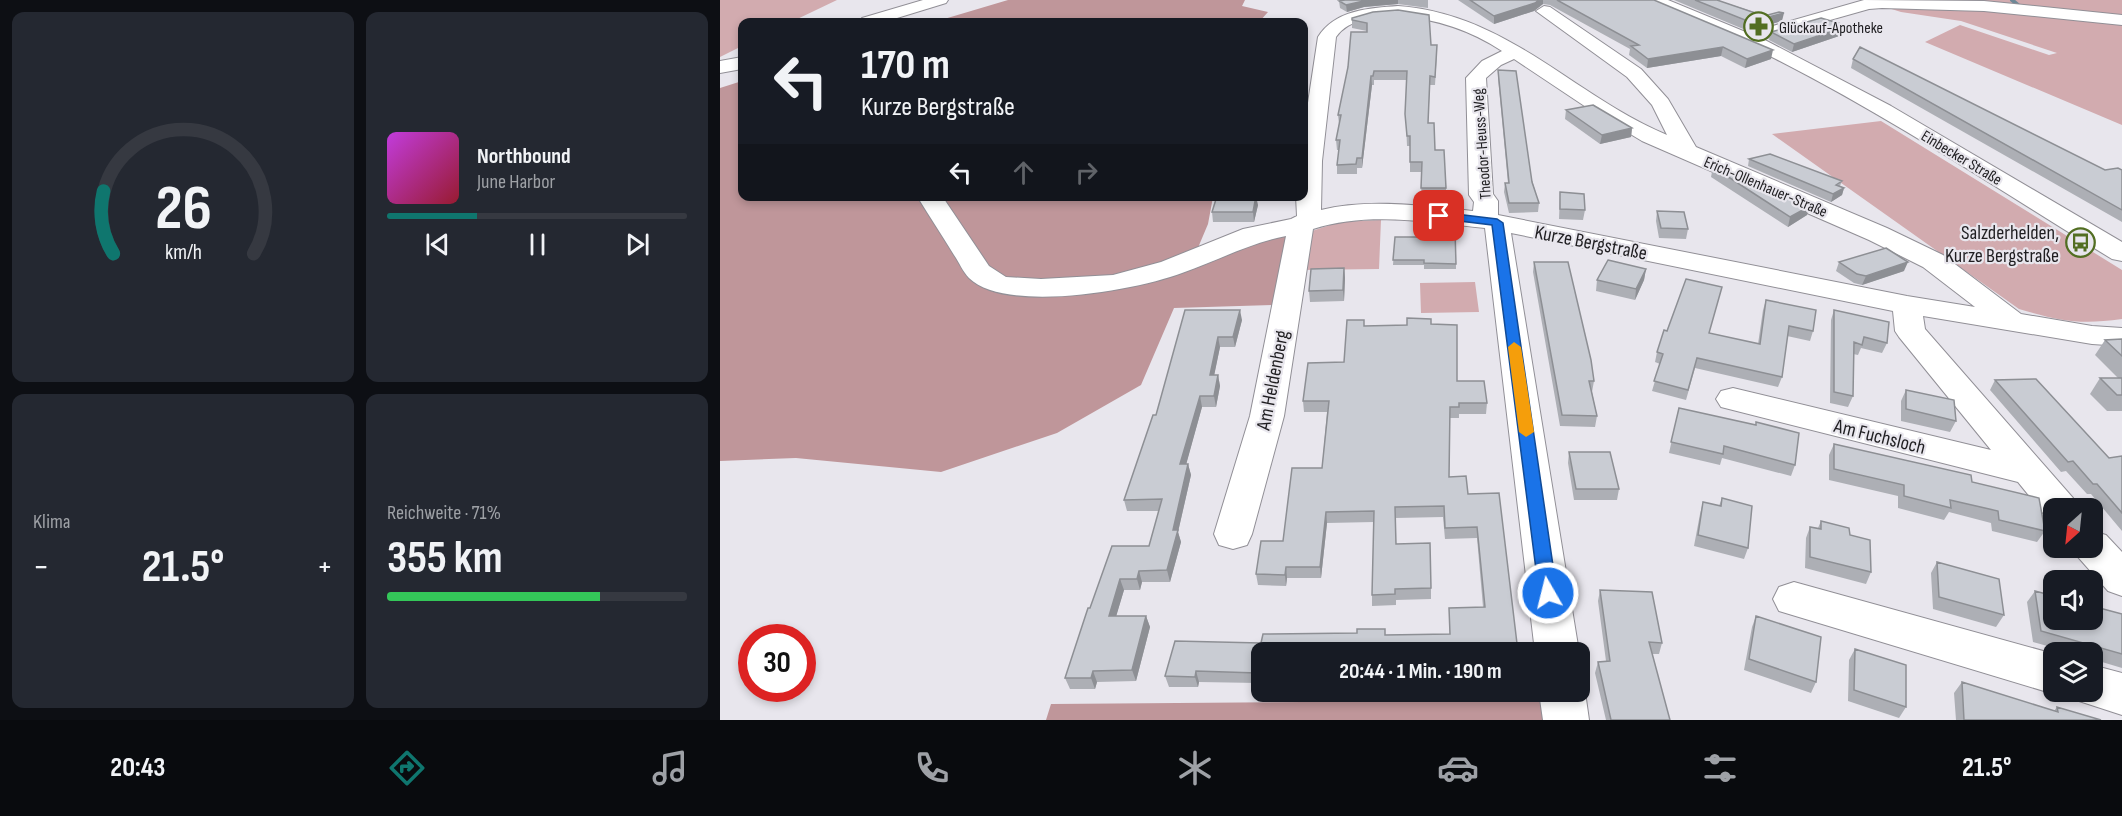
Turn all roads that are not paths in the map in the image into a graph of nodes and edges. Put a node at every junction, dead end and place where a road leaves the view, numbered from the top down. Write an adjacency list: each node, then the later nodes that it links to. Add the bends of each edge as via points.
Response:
1 (939, 0): 5 (street)
2 (1653, 0): 6 (street, Einbecker Straße)
3 (1679, 0): 6 (street)
4 (1544, 11): 13 (street, via 1634,73 1661,103)
5 (881, 18)
6 (1702, 19): 8 (street, Einbecker Straße)
7 (2122, 20): 8 (street, via 2020,9 1884,2)
8 (1745, 39): 11 (street, Einbecker Straße)
9 (1517, 53): 13 (street, Erich-Ollenhauer-Straße, via 1599,107); 15 (street, via 1464,23 1417,12 1366,14 1331,28 1310,160); 16 (street, Theodor-Heuss-Weg, via 1485,66 1476,78 1481,195)
10 (738, 64): 12 (street)
11 (1801, 65): 17 (street, Einbecker Straße, via 1858,77); 18 (street, Einbecker Straße)
12 (720, 68)
13 (1687, 152): 20 (street, Erich-Ollenhauer-Straße, via 1933,261)
14 (932, 201): 15 (street, Kurze Bergstraße, via 979,272 999,285 1041,288 1114,283 1171,268 1252,235)
15 (1306, 222): 16 (street, Kurze Bergstraße, via 1360,212 1416,213); 25 (street, Am Heldenberg, via 1266,416)
16 (1491, 222): 19 (street, Kurze Bergstraße); 29 (street)
17 (2122, 230)
18 (2122, 253)
19 (1907, 305): 20 (street, Kurze Bergstraße); 23 (street, via 1910,331)
20 (2013, 322): 21 (street, Kurze Bergstraße)
21 (2122, 337)
22 (1733, 399): 23 (street, Am Fuchsloch)
23 (2028, 472): 24 (street)
24 (2051, 498)
25 (1233, 534)
26 (2103, 558): 27 (street)
27 (2122, 579)
28 (1794, 599): 30 (street)
29 (1555, 642)
30 (2043, 671)
31 (2103, 688): 32 (street)
32 (2122, 694)
33 (1563, 702): 34 (street)
34 (1566, 720)

